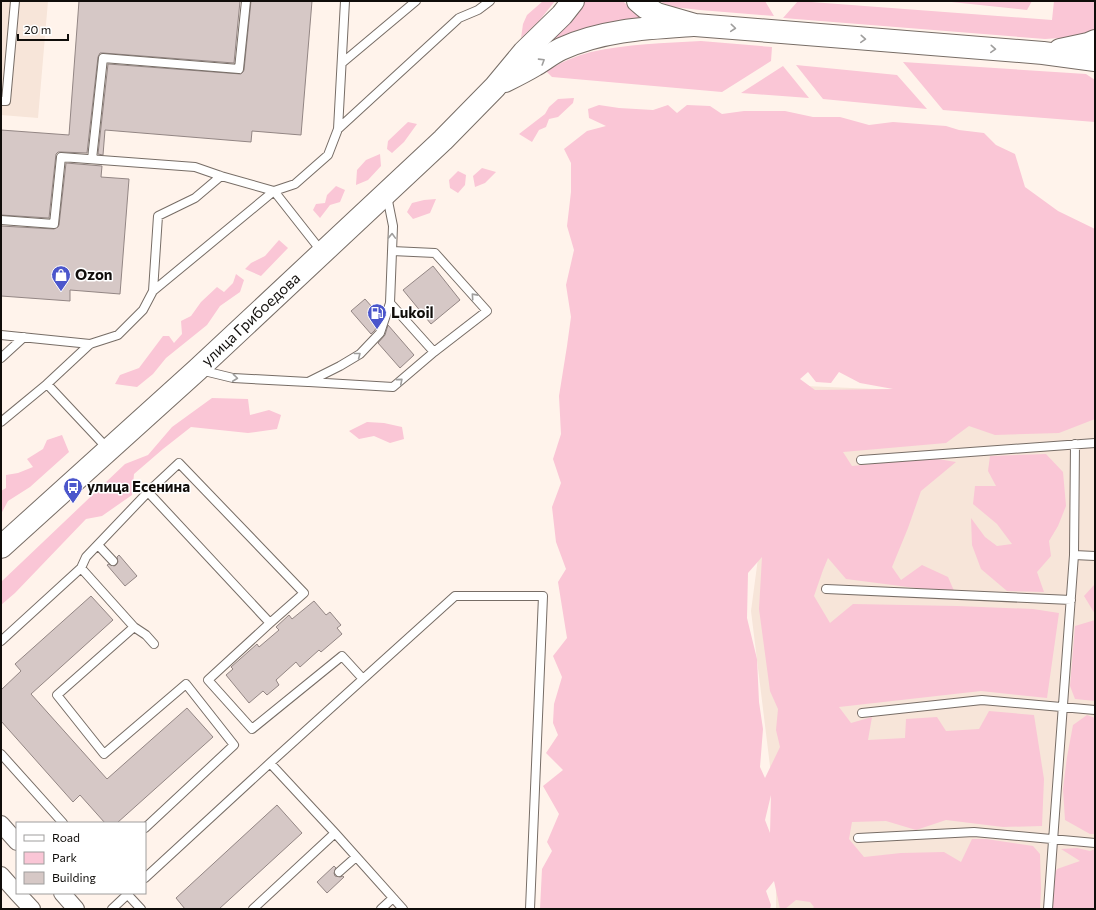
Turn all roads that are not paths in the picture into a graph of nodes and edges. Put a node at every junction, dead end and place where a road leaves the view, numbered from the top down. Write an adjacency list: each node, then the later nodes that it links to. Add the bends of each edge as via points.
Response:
1 (15, 1): 12 (lane, via 6,101)
2 (246, 1): 14 (lane, via 239,69 103,58)
3 (345, 1): 10 (lane)
4 (416, 1): 10 (lane)
5 (490, 1): 13 (lane, via 478,10 459,18)
6 (573, 1): 11 (main road, via 562,16 524,52)
7 (638, 1): 8 (main road, via 657,14)
8 (695, 25): 9 (main road, one-way to 9, via 1043,53 1088,44); 11 (main road, one-way to 8, via 560,49 585,39 642,29)
9 (1095, 55)
10 (342, 63): 13 (lane)
11 (495, 87): 17 (main road, улица Грибоедова)
12 (1, 101)
13 (338, 129): 16 (lane, via 328,155 295,184)
14 (92, 159): 15 (lane, via 195,167); 18 (lane, via 61,157 54,224)
15 (221, 176): 16 (lane); 21 (lane, via 194,198 158,216)
16 (274, 191): 20 (lane); 21 (lane)
17 (387, 193): 19 (lane, one-way to 17, via 392,226); 20 (main road, улица Грибоедова)
18 (1, 220)
19 (392, 251): 22 (lane); 26 (lane, one-way to 19, via 486,311 435,253)
20 (322, 253): 28 (main road, улица Грибоедова)
21 (153, 291): 25 (lane, via 143,310 118,335)
22 (390, 304): 26 (lane); 29 (lane, one-way to 22, via 360,354 380,333)
23 (1, 335): 24 (lane)
24 (24, 337): 25 (lane); 27 (lane)
25 (90, 344): 30 (lane)
26 (434, 352): 29 (lane, one-way to 26, via 393,387)
27 (1, 358)
28 (197, 370): 29 (lane, one-way to 29, via 233,378); 34 (main road, улица Грибоедова)
29 (308, 382)
30 (47, 384): 31 (lane); 34 (lane)
31 (1, 422)
32 (1095, 443): 33 (lane)
33 (1075, 444): 35 (lane); 39 (lane)
34 (108, 450): 38 (main road, улица Грибоедова)
35 (861, 460)
36 (148, 492): 37 (lane); 45 (lane); 45 (lane, via 179,463 304,593)
37 (98, 545): 41 (lane); 42 (lane, via 86,557)
38 (1, 547)
39 (1074, 555): 40 (lane); 44 (lane)
40 (1095, 556)
41 (113, 561)
42 (81, 568): 46 (lane); 47 (lane)
43 (826, 589): 44 (lane)
44 (1071, 600): 50 (lane)
45 (270, 623): 49 (lane, via 208,680 252,729 342,656)
46 (134, 627): 48 (lane); 57 (lane, via 57,695 104,754 186,684 234,745)
47 (1, 641)
48 (154, 644)
49 (362, 679): 54 (lane); 79 (lane, via 455,596 543,596)
50 (1063, 708): 51 (lane); 52 (lane, via 982,700); 60 (lane)
51 (1095, 710)
52 (862, 713)
53 (1, 754): 55 (lane)
54 (270, 763): 58 (lane); 66 (lane)
55 (62, 822)
56 (1, 824): 61 (street)
57 (146, 827)
58 (335, 833): 63 (lane); 76 (lane)
59 (858, 838): 60 (lane, via 974,832)
60 (1053, 840): 62 (lane); 80 (lane)
61 (16, 841)
62 (1095, 843)
63 (356, 857): 64 (lane); 71 (lane)
64 (340, 872)
65 (1, 875): 67 (street)
66 (146, 875)
67 (16, 892)
68 (18, 894): 72 (street)
69 (63, 894): 73 (street)
70 (128, 894): 74 (lane); 75 (lane)
71 (393, 898): 77 (lane); 78 (lane)
72 (32, 909)
73 (76, 909)
74 (112, 909)
75 (141, 909)
76 (253, 909)
77 (381, 909)
78 (403, 909)
79 (530, 909)
80 (1048, 909)

